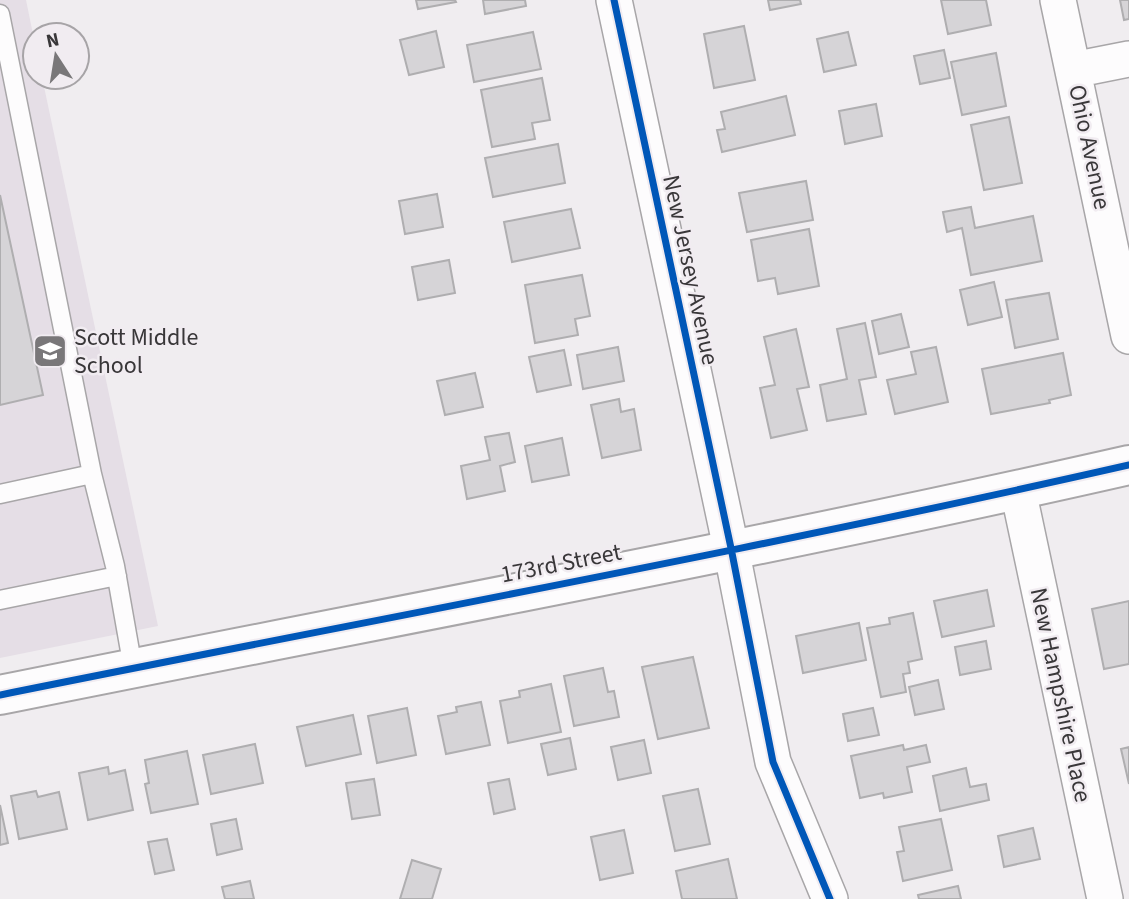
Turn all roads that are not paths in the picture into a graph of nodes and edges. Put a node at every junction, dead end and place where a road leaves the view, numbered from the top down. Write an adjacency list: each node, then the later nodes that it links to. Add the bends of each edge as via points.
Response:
1 (614, 0): 12 (street, New Jersey Avenue)
2 (1058, 0): 5 (street, Ohio Avenue)
3 (0, 14): 9 (lane)
4 (1129, 59): 5 (street)
5 (1073, 70): 6 (street, Ohio Avenue)
6 (1121, 253): 7 (street, Ohio Avenue)
7 (1129, 336)
8 (1129, 465): 10 (street, 173rd Street)
9 (92, 474): 11 (lane); 13 (lane)
10 (1018, 490): 12 (street, 173rd Street); 18 (street, New Hampshire Place)
11 (0, 494)
12 (731, 548): 15 (street, 173rd Street); 17 (street, New Jersey Avenue, via 773,762)
13 (117, 576): 14 (lane); 15 (lane)
14 (0, 600)
15 (133, 668): 16 (street, 173rd Street)
16 (0, 695)
17 (830, 899)
18 (1105, 899)

